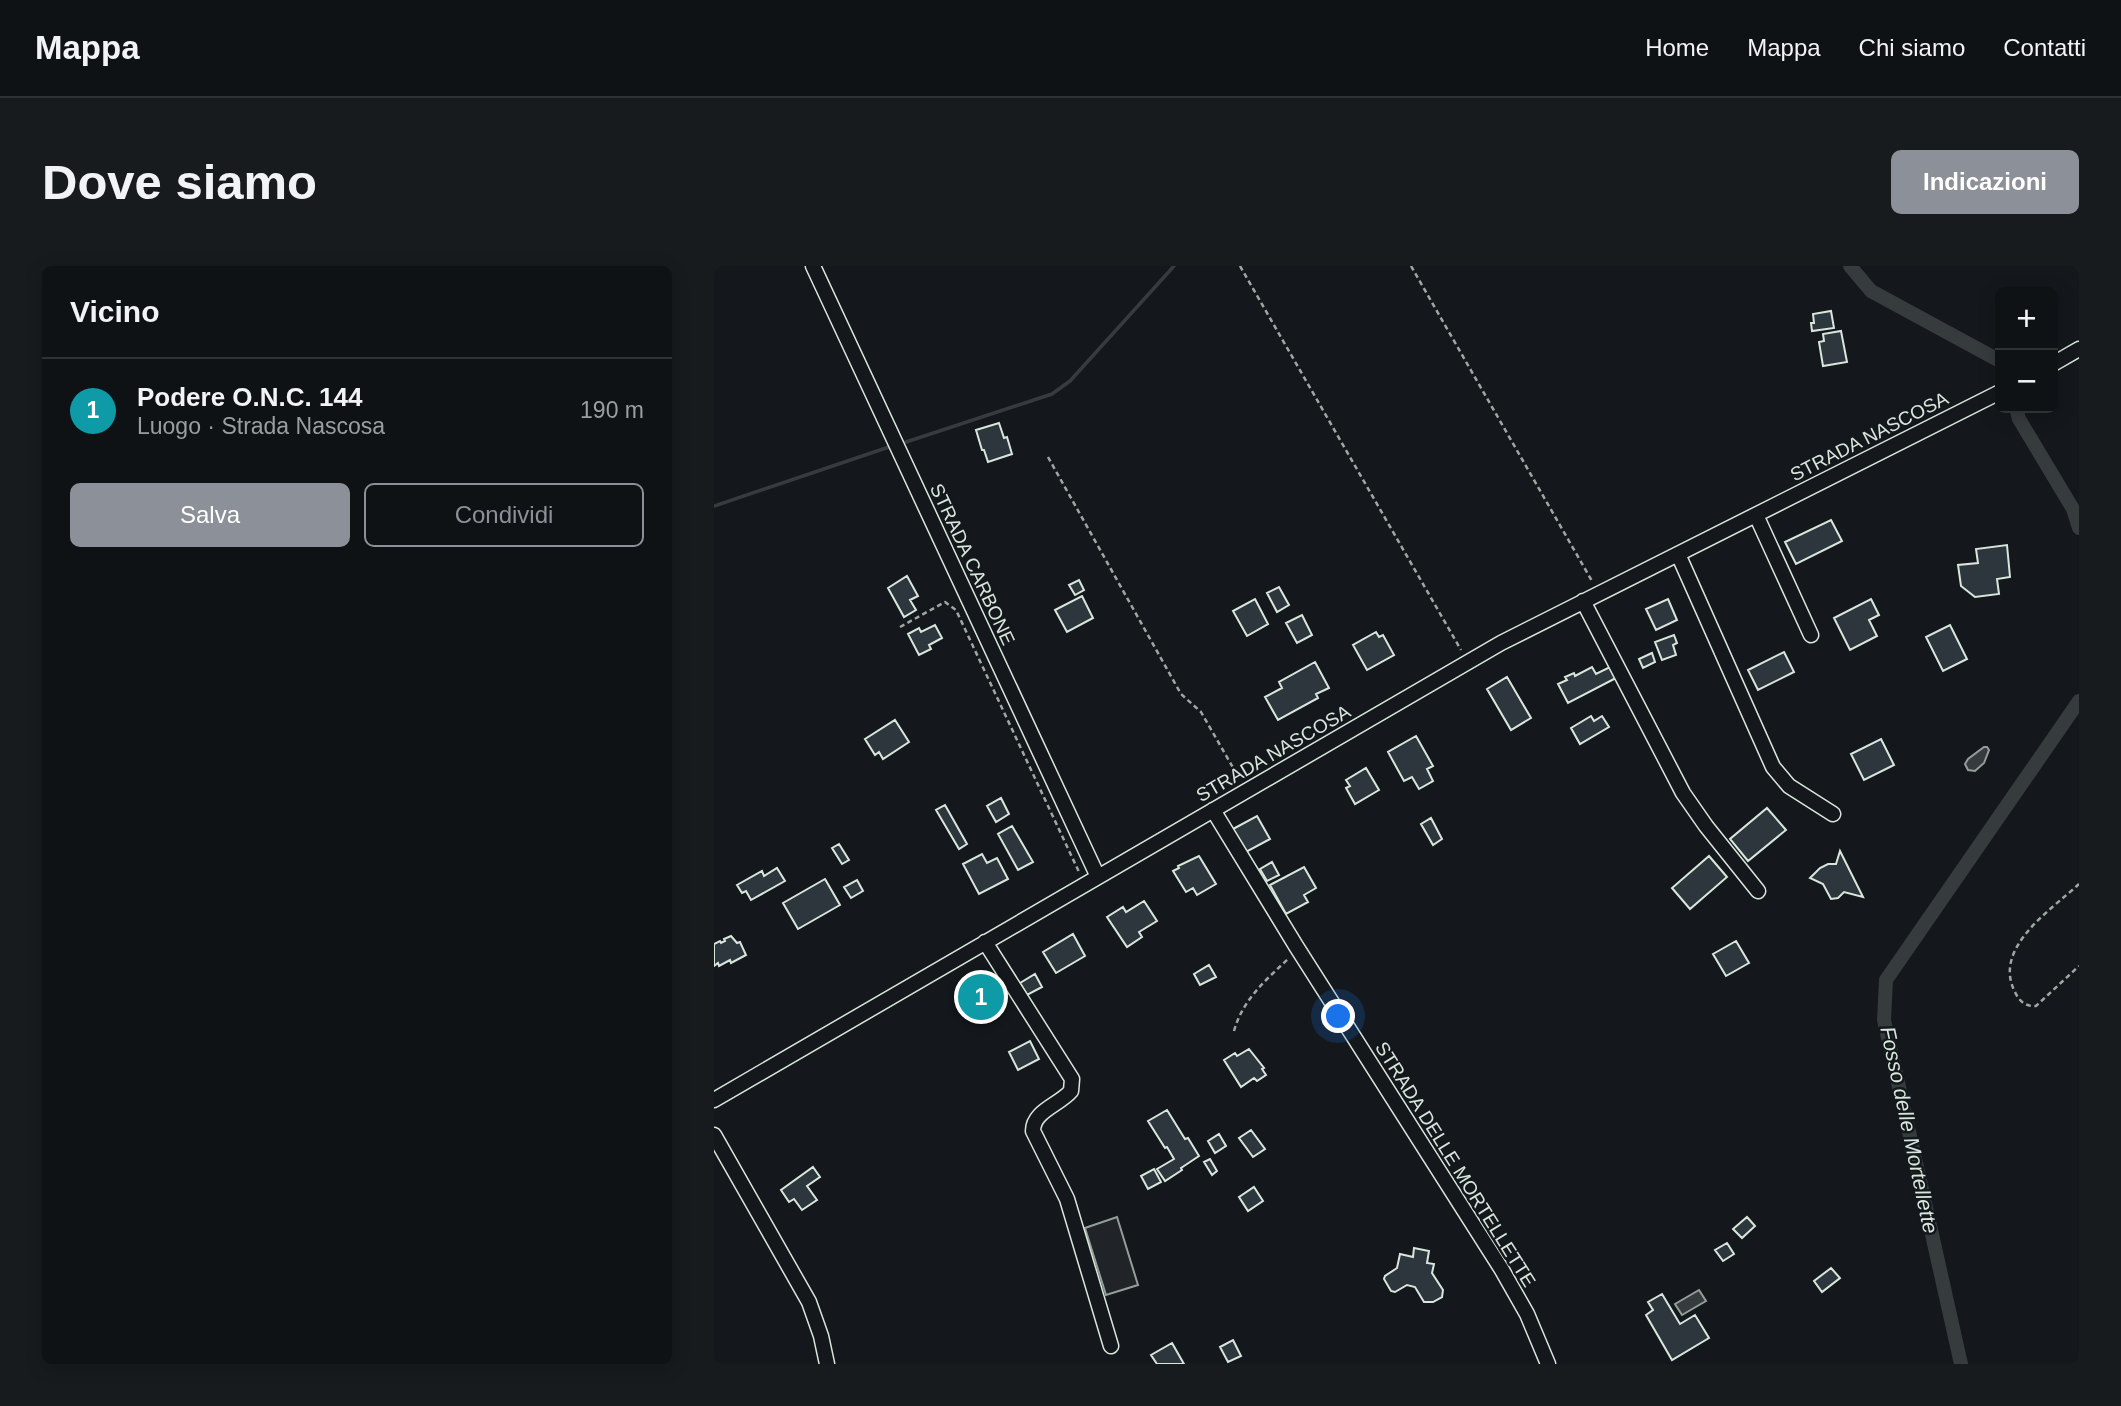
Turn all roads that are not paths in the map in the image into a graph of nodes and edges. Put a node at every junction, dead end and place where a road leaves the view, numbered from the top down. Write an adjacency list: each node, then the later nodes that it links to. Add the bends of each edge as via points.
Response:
1 (813, 266): 11 (street, STRADA CARBONE)
2 (2079, 349): 3 (street)
3 (2058, 361)
4 (1995, 395): 5 (street, STRADA NASCOSA)
5 (1756, 514): 6 (street, STRADA NASCOSA); 8 (street)
6 (1678, 554): 7 (street, STRADA NASCOSA); 10 (street, via 1773,767 1789,786)
7 (1583, 601): 9 (street, STRADA NASCOSA); 12 (street, via 1683,793)
8 (1811, 635)
9 (1213, 810): 11 (street, STRADA NASCOSA); 18 (street, STRADA DELLE MORTELLETTE, via 1502,1270)
10 (1833, 814)
11 (1092, 881): 13 (street, STRADA NASCOSA)
12 (1758, 891)
13 (985, 942): 14 (street, STRADA NASCOSA); 16 (street, via 1073,1079 1071,1091 1040,1115 1033,1131 1067,1199)
14 (714, 1100)
15 (714, 1135): 17 (street, via 809,1302)
16 (1111, 1346)
17 (827, 1364)
18 (1548, 1364)

